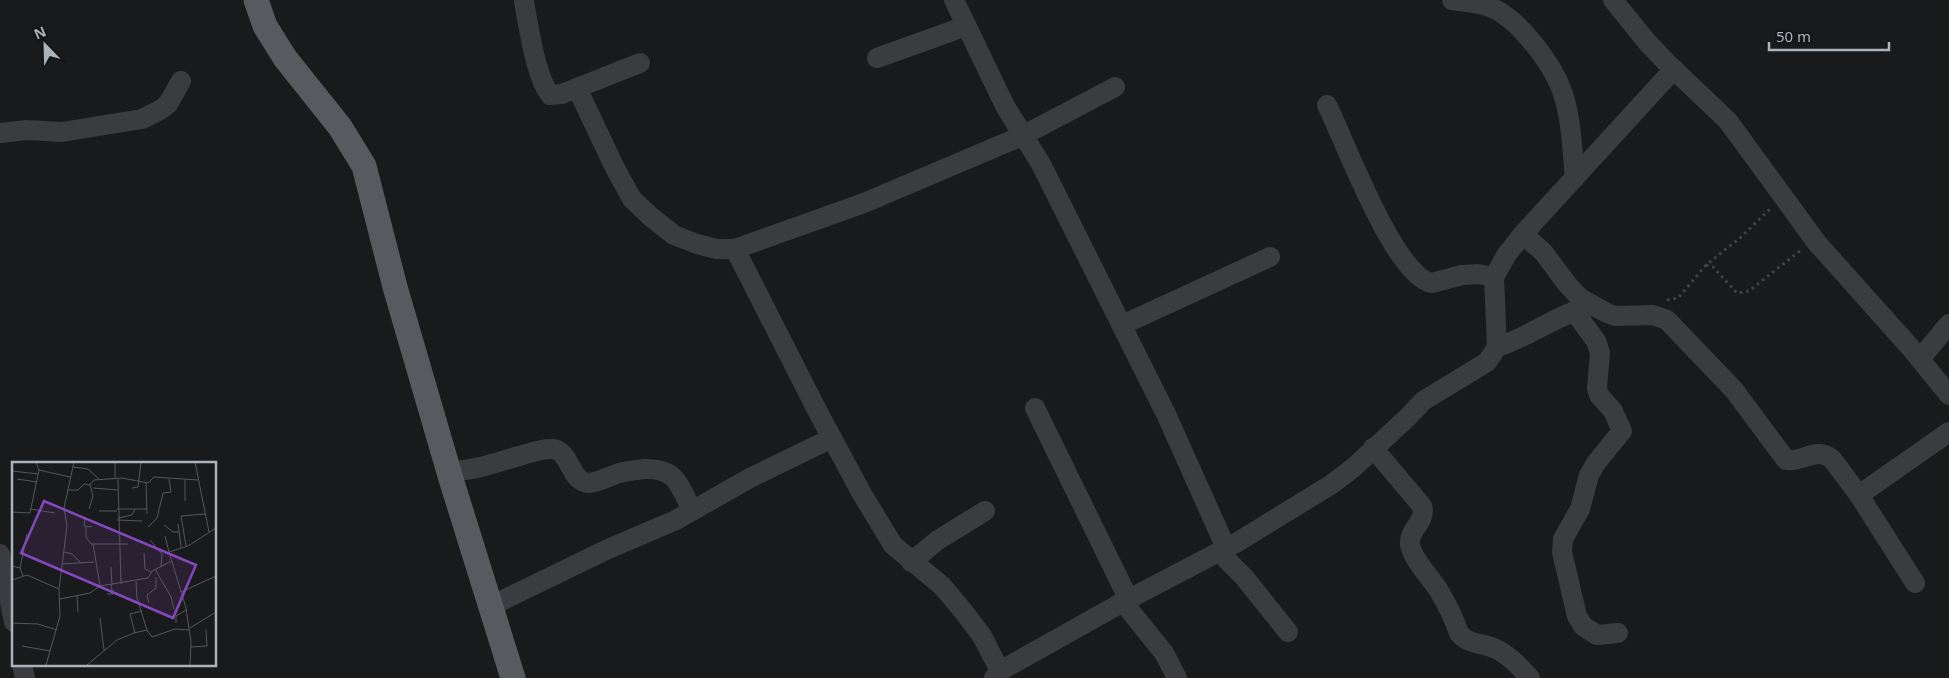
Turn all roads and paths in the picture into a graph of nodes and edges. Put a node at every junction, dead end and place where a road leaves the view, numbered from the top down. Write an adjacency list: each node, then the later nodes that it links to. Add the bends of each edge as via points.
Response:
1 (256, 0): 36 (main road, via 265,26 285,58 340,127 364,166 395,287)
2 (954, 0): 6 (street)
3 (1452, 0): 16 (street, via 1490,7 1504,15 1526,36 1554,73 1568,115)
4 (1613, 0): 9 (street)
5 (524, 2): 12 (street, via 544,87 550,95)
6 (966, 26): 7 (street); 15 (street)
7 (877, 58)
8 (640, 62): 12 (street)
9 (1674, 69): 16 (street); 17 (street, via 1728,121)
10 (181, 81): 14 (street, via 168,104 142,119 62,132 26,130)
11 (1116, 87): 15 (street)
12 (577, 88): 20 (street, via 632,199 674,235 717,249)
13 (1327, 105): 23 (street, via 1370,204 1416,275 1432,283 1462,275)
14 (0, 133)
15 (1022, 136): 20 (street, via 864,204); 28 (street, via 1040,164)
16 (1575, 178): 18 (street)
17 (1781, 193): 19 (street); 22 (path, via 1760,219)
18 (1523, 234): 23 (street); 25 (street, via 1580,298)
19 (1818, 243): 22 (path, via 1805,247 1743,293 1737,293 1712,267); 30 (street)
20 (735, 249): 34 (street)
21 (1270, 257): 28 (street)
22 (1706, 265): 24 (path, via 1678,298)
23 (1494, 277): 29 (street)
24 (1662, 301)
25 (1594, 306): 26 (street); 37 (street, via 1615,316 1654,315 1667,320 1734,390 1786,460 1826,454)
26 (1574, 312): 29 (street); 48 (street, via 1596,341 1600,353 1599,395 1613,411 1622,431 1589,475 1580,510 1563,539 1562,552 1577,616 1583,626 1597,634)
27 (1949, 324): 30 (street)
28 (1122, 325): 40 (street, via 1166,414)
29 (1497, 347): 35 (street, via 1487,362 1423,401)
30 (1920, 359): 31 (street)
31 (1949, 396)
32 (1035, 408): 44 (street)
33 (1949, 432): 37 (street)
34 (832, 438): 38 (street); 42 (street, via 892,545)
35 (1373, 448): 40 (street, via 1332,484); 52 (street, via 1422,506 1423,518 1411,536 1412,552 1439,591 1459,633 1470,642 1495,648 1508,656)
36 (449, 471): 38 (street, via 469,471 540,450 554,449 563,454 580,480 590,483 623,472 660,469 676,481); 45 (main road)
37 (1859, 496): 43 (street)
38 (692, 510): 45 (street)
39 (985, 511): 42 (street, via 938,540)
40 (1222, 550): 44 (street); 47 (street)
41 (0, 554): 46 (street)
42 (911, 562): 49 (street, via 942,586 964,612 982,636)
43 (1915, 583)
44 (1126, 601): 49 (street); 51 (street, via 1164,653)
45 (491, 606): 50 (main road)
46 (12, 612)
47 (1288, 632)
48 (1618, 633)
49 (997, 674)
50 (513, 678)
51 (1177, 678)
52 (1530, 678)

